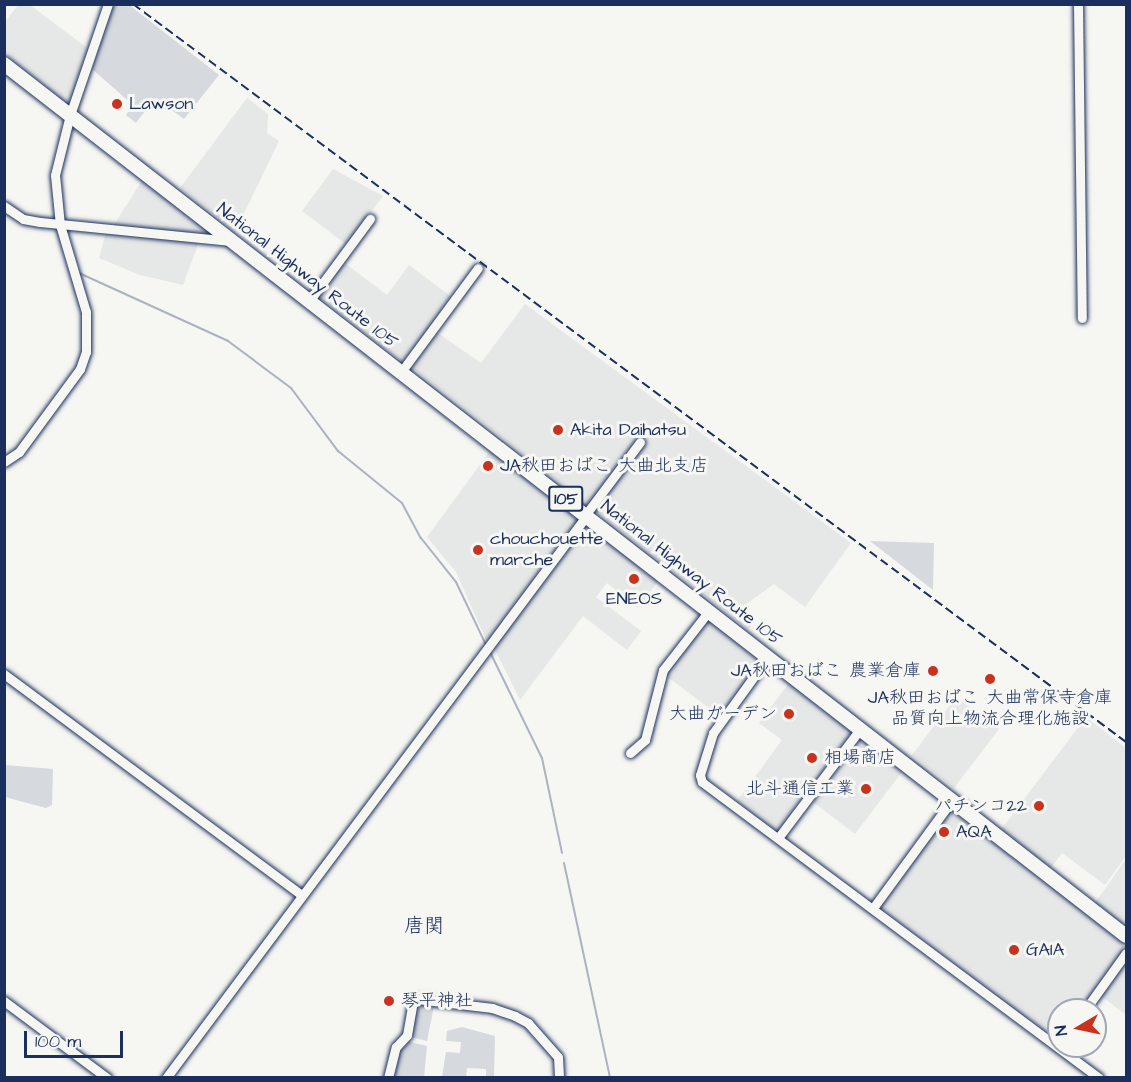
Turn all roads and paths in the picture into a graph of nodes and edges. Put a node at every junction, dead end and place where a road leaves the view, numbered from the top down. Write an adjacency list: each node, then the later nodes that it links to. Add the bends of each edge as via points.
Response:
1 (108, 4): 4 (street)
2 (1078, 4): 11 (street)
3 (4, 64): 4 (highway, National Highway Route 105 / 105)
4 (70, 115): 7 (street, via 55,175); 8 (highway, National Highway Route 105 / 105)
5 (4, 206): 7 (street, via 23,219)
6 (370, 219): 10 (street)
7 (60, 225): 8 (street); 14 (street, via 86,312 87,352 81,369 25,443)
8 (233, 241): 10 (highway, National Highway Route 105 / 105)
9 (478, 268): 12 (street)
10 (310, 300): 12 (highway, National Highway Route 105 / 105)
11 (1082, 318)
12 (401, 372): 15 (highway, National Highway Route 105 / 105)
13 (640, 442): 15 (street)
14 (4, 462)
15 (586, 514): 16 (highway, National Highway Route 105 / 105); 23 (street)
16 (709, 611): 17 (highway, National Highway Route 105 / 105); 20 (street, via 663,670 645,741)
17 (768, 657): 19 (highway, National Highway Route 105 / 105); 22 (street, via 713,733 700,775 702,782)
18 (4, 674): 23 (street)
19 (861, 728): 21 (highway, National Highway Route 105 / 105); 22 (street)
20 (630, 753)
21 (952, 800): 24 (street); 25 (highway, National Highway Route 105 / 105)
22 (778, 838): 24 (street)
23 (302, 895): 32 (street)
24 (873, 908): 29 (street)
25 (1126, 936)
26 (1126, 953): 27 (street)
27 (1093, 998)
28 (4, 1001): 31 (street)
29 (1047, 1038)
30 (1074, 1058): 35 (street)
31 (107, 1077)
32 (166, 1077)
33 (388, 1077): 34 (street, via 396,1047 407,1035 413,1002 417,999 492,1008 528,1023 558,1057)
34 (559, 1077)
35 (1099, 1077)

